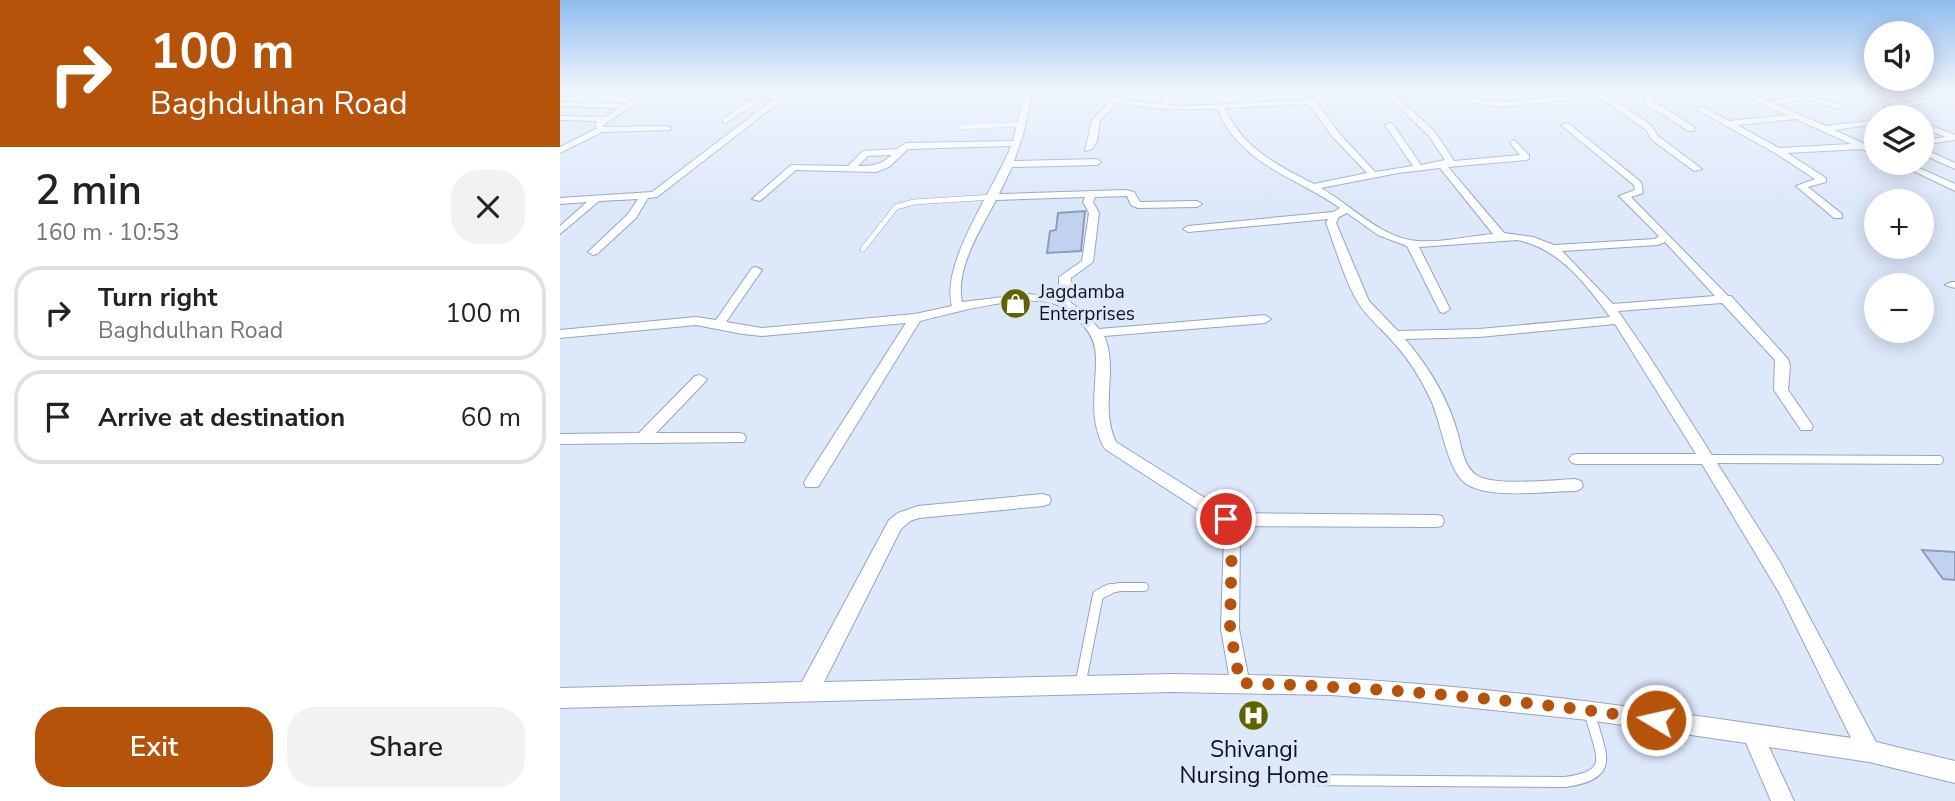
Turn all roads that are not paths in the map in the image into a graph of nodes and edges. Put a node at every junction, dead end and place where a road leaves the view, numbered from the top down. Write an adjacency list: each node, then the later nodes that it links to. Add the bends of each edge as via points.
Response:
1 (744, 127): 42 (street, via 667,188)
2 (1020, 127): 21 (street)
3 (1095, 127): 24 (street)
4 (1231, 127): 39 (street, via 1269,164)
5 (1330, 127): 37 (street)
6 (1391, 127): 34 (street)
7 (1425, 127): 32 (street, via 1448,156 1450,161)
8 (1568, 127): 53 (street, via 1638,184 1640,191 1624,196)
9 (1648, 127): 36 (street, via 1655,138)
10 (1688, 127): 15 (street)
11 (1733, 127): 27 (street)
12 (1821, 127): 16 (street)
13 (1835, 127): 16 (street)
14 (667, 128): 18 (street)
15 (1691, 129)
16 (1825, 129): 23 (street)
17 (1934, 129): 19 (street)
18 (600, 130): 26 (street)
19 (1955, 138): 20 (street)
20 (1934, 141)
21 (1016, 143): 28 (street, via 913,145); 31 (street)
22 (1514, 143): 32 (street, via 1526,157)
23 (1864, 146)
24 (1088, 149)
25 (1864, 149): 27 (street)
26 (560, 150)
27 (1778, 151): 49 (street, via 1823,180 1801,186)
28 (898, 152): 35 (street, via 882,167); 35 (street, via 866,153)
29 (1934, 156): 33 (street)
30 (1097, 162): 31 (street)
31 (1009, 164): 43 (street)
32 (1444, 165): 34 (street); 52 (street)
33 (1955, 166)
34 (1418, 167): 37 (street)
35 (851, 168): 45 (street, via 794,167)
36 (1697, 169)
37 (1373, 175): 39 (street)
38 (1927, 175): 40 (street)
39 (1312, 187): 48 (street)
40 (1955, 188)
41 (1091, 194): 43 (street); 47 (street, via 1130,194 1138,205); 60 (street, via 1088,202 1094,213 1087,262 1065,277)
42 (644, 197): 44 (street); 57 (street, via 632,216)
43 (993, 197): 56 (lane, via 896,207); 61 (street, via 967,246 953,290 957,305)
44 (596, 199): 46 (street); 51 (street)
45 (757, 199)
46 (560, 201)
47 (1197, 204)
48 (1342, 212): 50 (street); 54 (street); 69 (street, via 1331,223 1363,301)
49 (1838, 216)
50 (1188, 229)
51 (560, 231)
52 (1500, 235): 54 (street); 55 (street, via 1528,238)
53 (1665, 236): 55 (street, via 1658,242); 59 (street)
54 (1412, 244): 62 (street)
55 (1551, 248): 63 (street)
56 (863, 249)
57 (593, 252)
58 (756, 270): 66 (street)
59 (1727, 299): 63 (street); 71 (street, via 1781,359 1781,390)
60 (1065, 301): 61 (street, via 1040,297); 67 (street)
61 (966, 306): 64 (street)
62 (1444, 309)
63 (1616, 314): 69 (street, via 1479,333); 75 (street)
64 (915, 318): 66 (street, via 745,332); 78 (street)
65 (1265, 319): 67 (street)
66 (719, 324): 68 (street, via 696,321)
67 (1097, 333): 81 (street, via 1103,353 1100,417 1110,445)
68 (560, 334)
69 (1395, 335): 79 (street, via 1437,400 1469,479 1479,484)
70 (701, 379): 74 (street)
71 (1806, 426)
72 (739, 438): 74 (street)
73 (560, 439): 74 (street)
74 (642, 439)
75 (1706, 458): 76 (street); 77 (lane); 90 (street, via 1787,590)
76 (1577, 460)
77 (1939, 460)
78 (812, 483)
79 (1575, 485)
80 (1043, 500): 86 (street, via 904,517 895,525)
81 (1226, 519): 82 (street); 84 (street, via 1232,535 1230,629)
82 (1436, 521)
83 (1144, 587): 85 (lane, via 1114,588 1098,596)
84 (1240, 683): 85 (street); 88 (street, via 1407,691)
85 (1080, 686): 86 (street)
86 (808, 692): 87 (street)
87 (560, 698)
88 (1588, 710): 89 (street); 92 (lane, via 1602,760 1599,771 1588,779)
89 (1753, 736): 90 (street); 93 (street)
90 (1869, 751): 91 (street)
91 (1955, 772)
92 (1296, 780)
93 (1783, 801)

